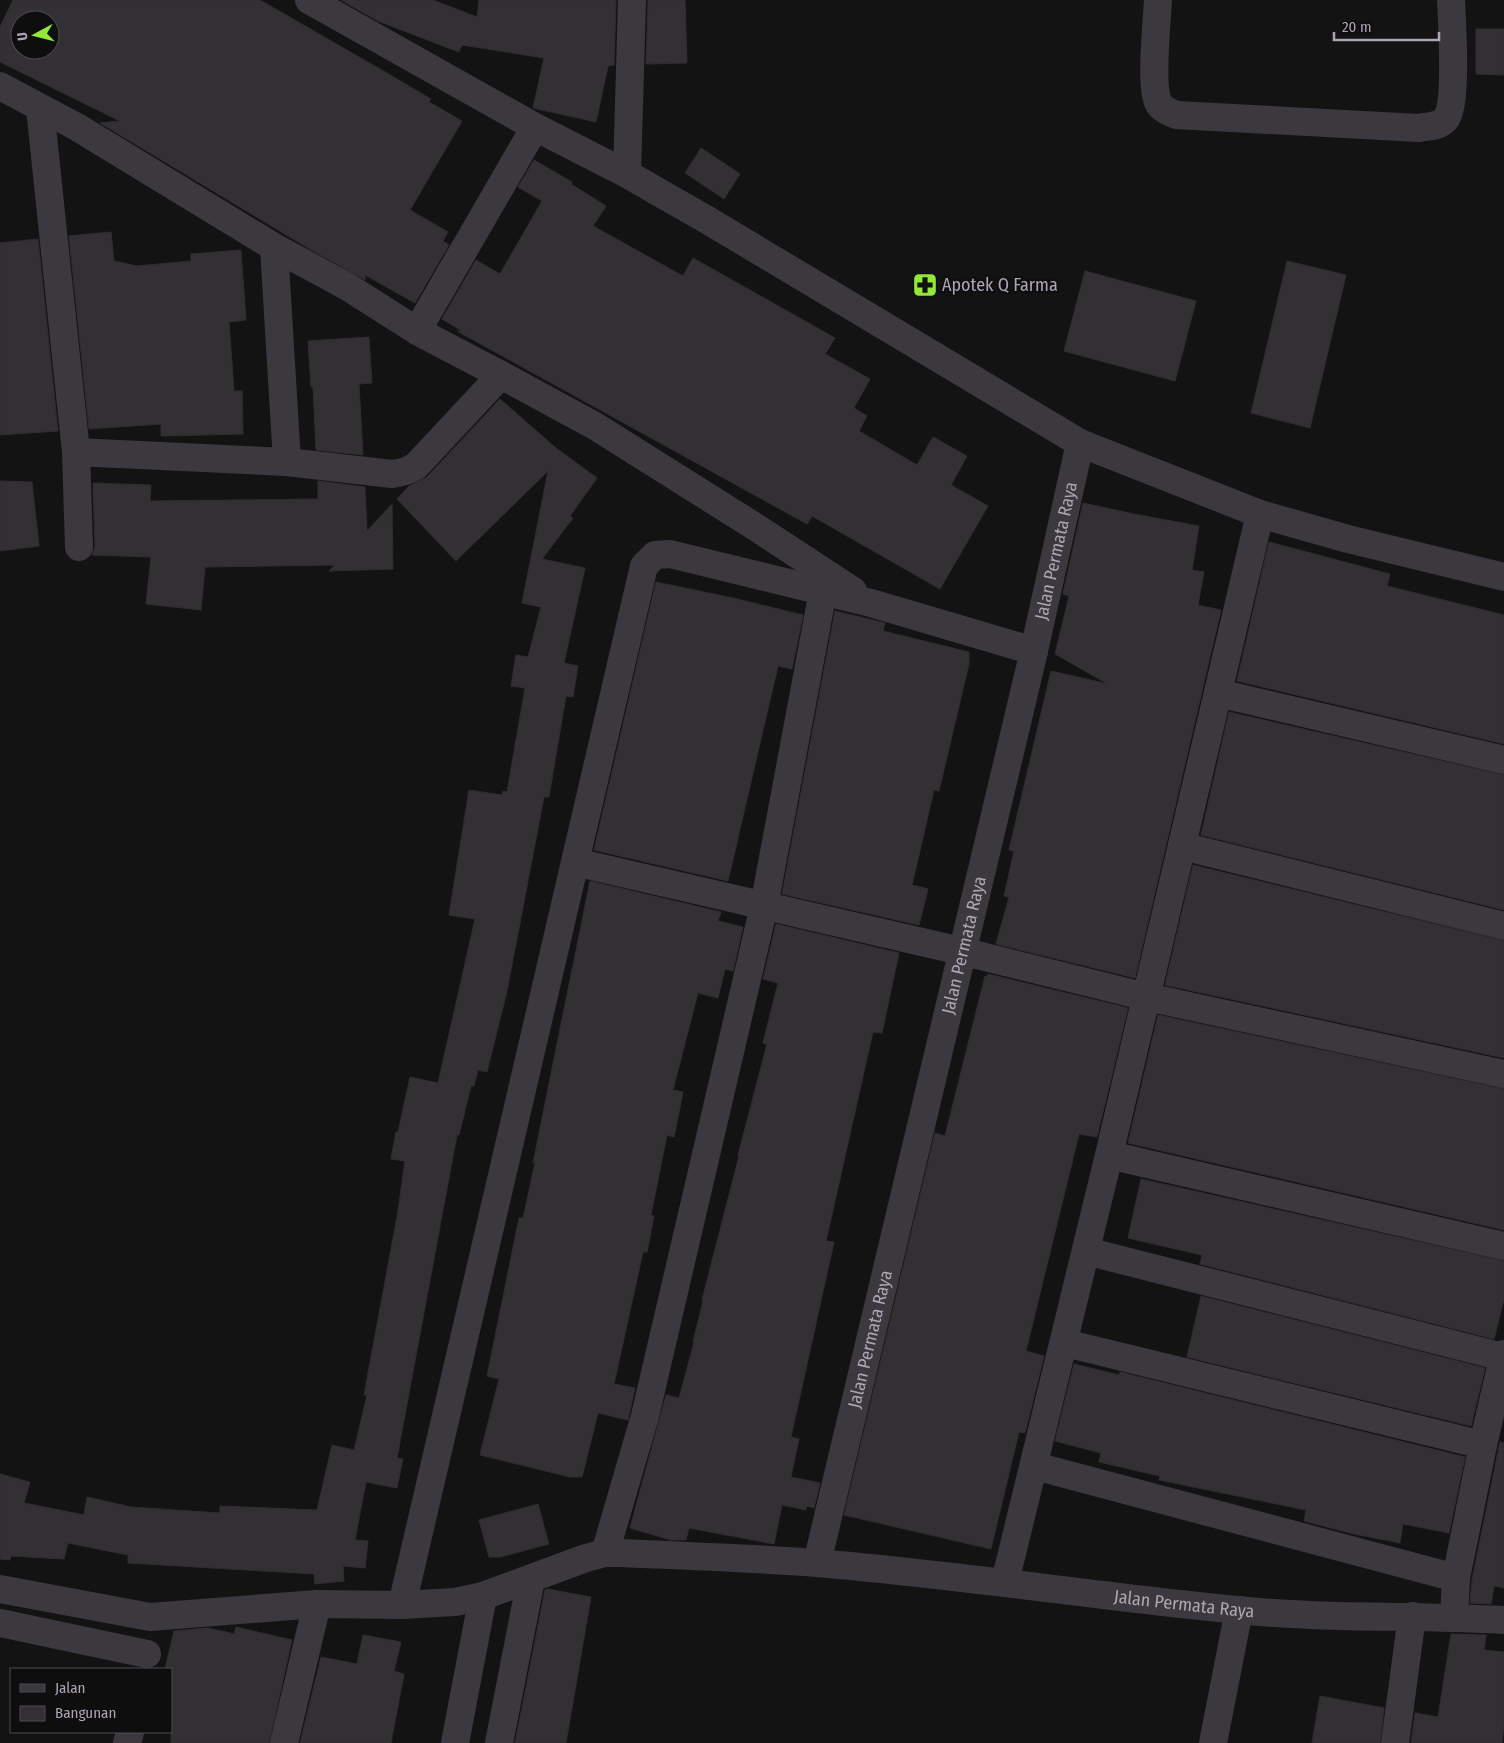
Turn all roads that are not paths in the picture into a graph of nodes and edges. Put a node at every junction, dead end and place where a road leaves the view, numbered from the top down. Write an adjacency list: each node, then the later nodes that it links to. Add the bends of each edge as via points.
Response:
1 (310, 0): 7 (street)
2 (632, 0): 8 (street)
3 (1158, 0): 4 (street, via 1154,89 1158,104 1176,115 1419,128 1438,125 1446,118 1452,100)
4 (1451, 0)
5 (0, 86): 6 (street)
6 (40, 108): 9 (street); 13 (street)
7 (535, 127): 8 (street); 10 (street)
8 (627, 174): 12 (street)
9 (274, 246): 10 (street, via 348,287); 14 (street)
10 (416, 331): 11 (street)
11 (501, 374): 14 (street, via 416,466 406,472 392,474); 19 (street, via 595,426)
12 (1080, 443): 15 (street); 20 (street, Jalan Permata Raya)
13 (76, 452): 14 (street); 16 (street)
14 (286, 462)
15 (1260, 514): 17 (street); 21 (street)
16 (79, 547)
17 (1504, 577)
18 (823, 591): 19 (street); 24 (street, via 670,554 655,555 644,566); 25 (street)
19 (871, 603): 20 (street)
20 (1034, 651): 27 (street, Jalan Permata Raya)
21 (1218, 692): 22 (street); 23 (street)
22 (1504, 760)
23 (1182, 846): 26 (street); 28 (street)
24 (575, 862): 25 (street); 45 (street)
25 (764, 906): 27 (street); 37 (street, via 644,1416)
26 (1504, 926)
27 (961, 951): 28 (street); 38 (street, Jalan Permata Raya)
28 (1147, 997): 29 (street); 30 (street)
29 (1504, 1074)
30 (1110, 1155): 31 (street); 32 (street)
31 (1504, 1246)
32 (1086, 1251): 33 (street); 34 (street)
33 (1064, 1343): 35 (street); 36 (street)
34 (1504, 1356): 35 (street)
35 (1483, 1445): 40 (street)
36 (1035, 1466): 40 (street); 41 (street)
37 (605, 1552): 38 (street); 39 (street)
38 (817, 1563): 41 (street, Jalan Permata Raya)
39 (531, 1578): 43 (street); 55 (street)
40 (1456, 1578): 49 (street)
41 (1006, 1582): 46 (street, Jalan Permata Raya)
42 (0, 1589): 48 (street)
43 (483, 1596): 45 (street, via 455,1602); 54 (street)
44 (317, 1604): 45 (street); 48 (street); 53 (street)
45 (402, 1605)
46 (1239, 1610): 47 (street, Jalan Permata Raya, via 1366,1617); 56 (street)
47 (1412, 1616): 49 (street, Jalan Permata Raya); 57 (street)
48 (150, 1617): 52 (street)
49 (1454, 1618): 50 (street, Jalan Permata Raya)
50 (1504, 1620)
51 (0, 1623): 52 (street)
52 (146, 1662)
53 (284, 1743)
54 (455, 1743)
55 (499, 1743)
56 (1213, 1743)
57 (1395, 1743)

